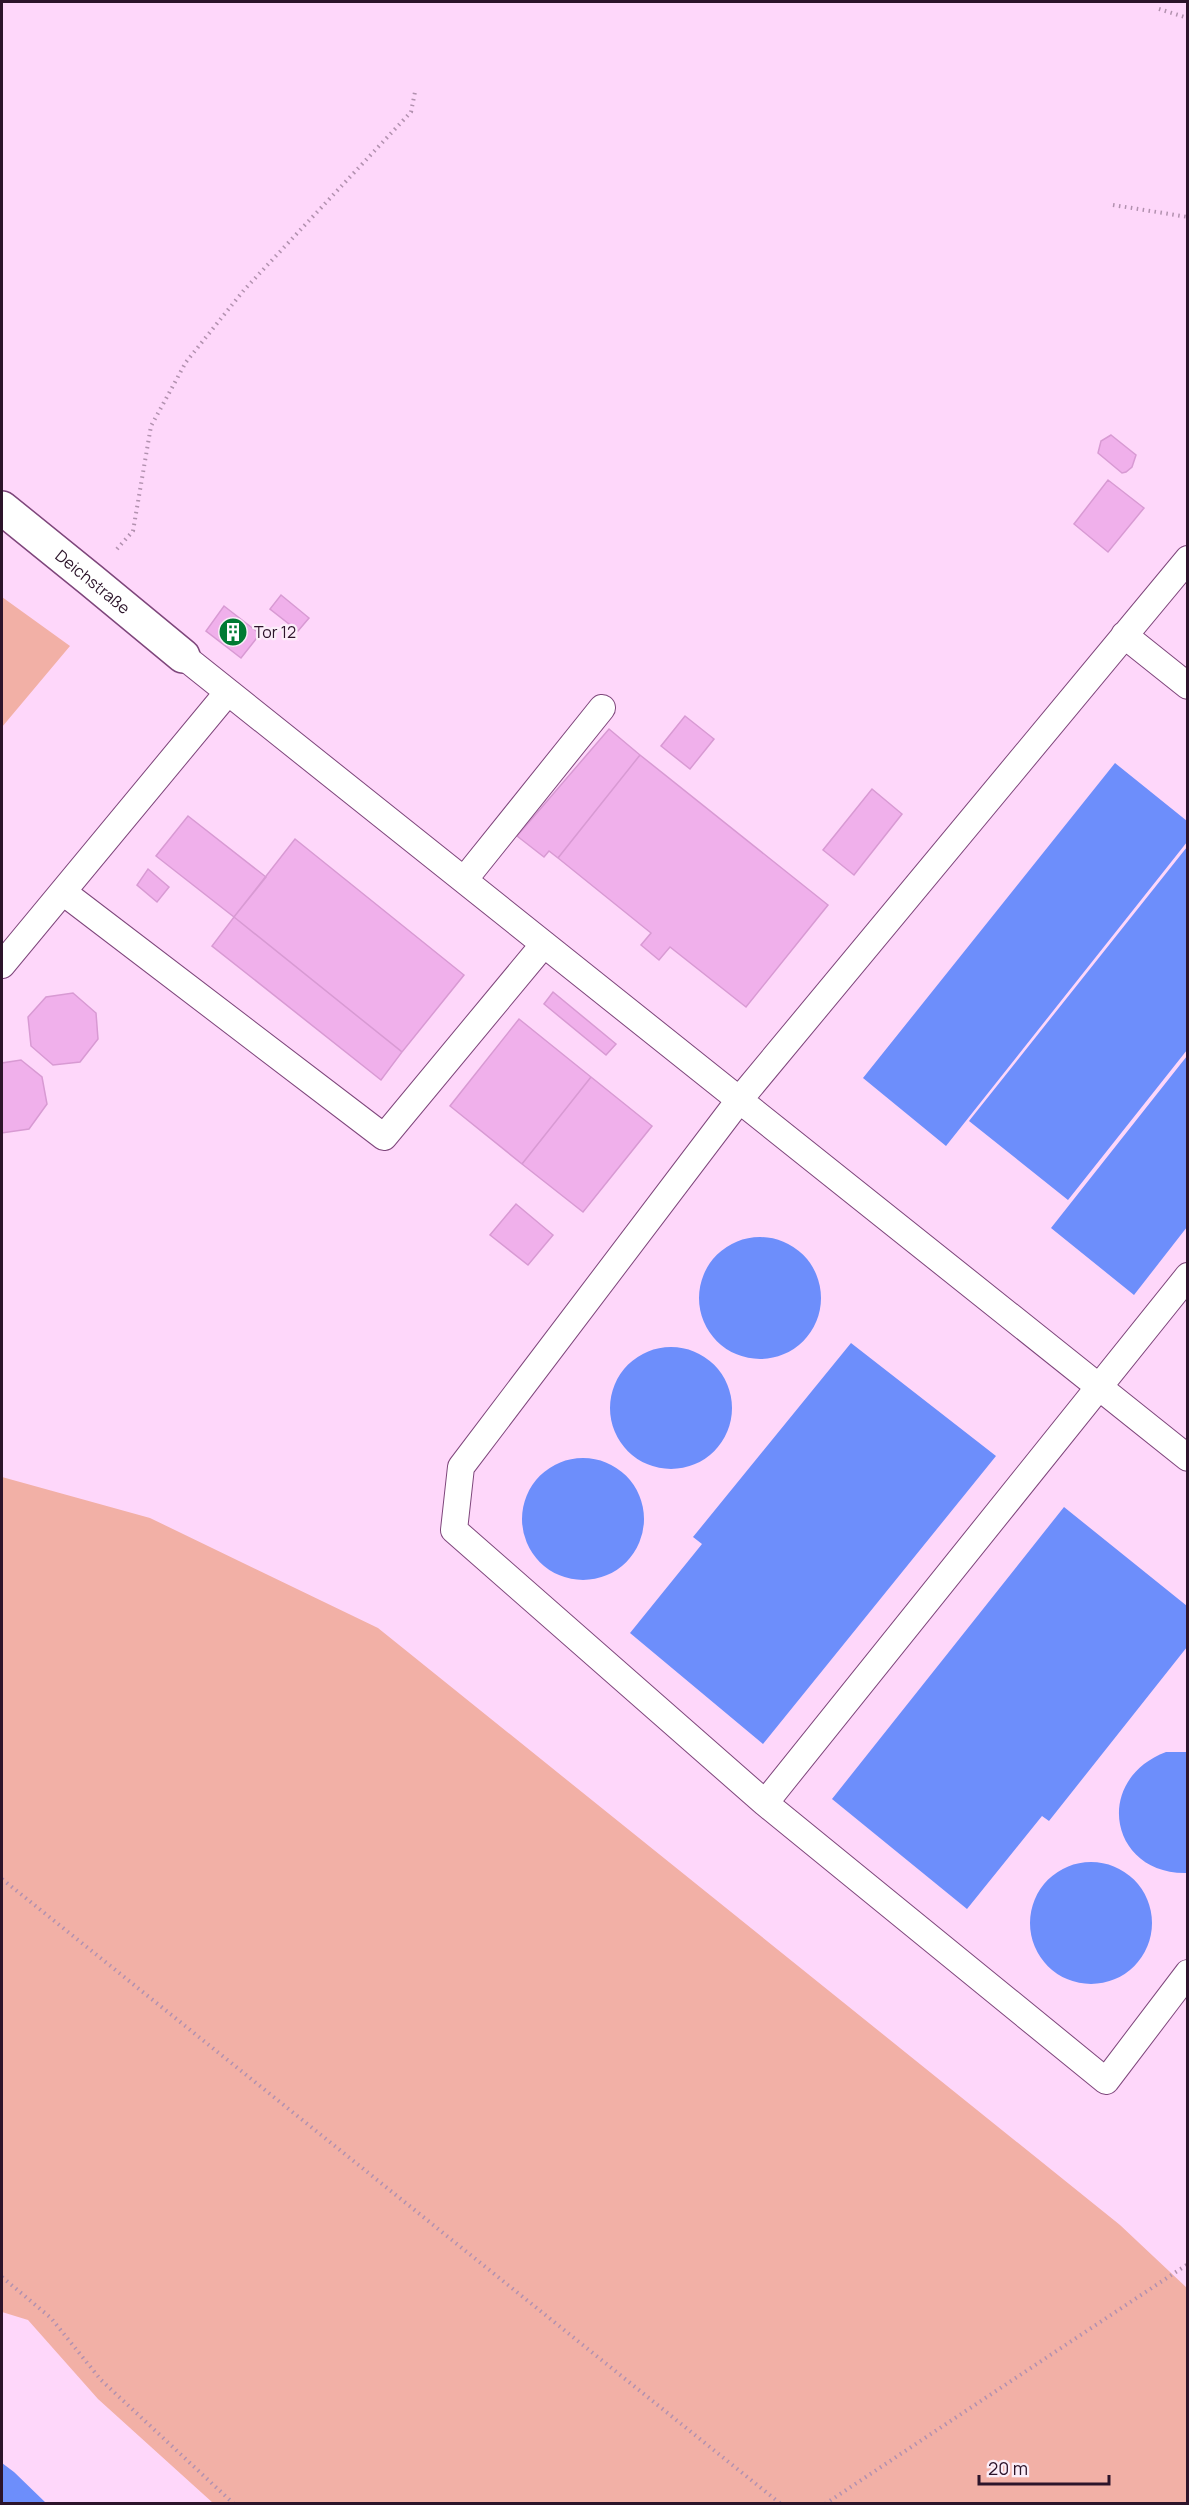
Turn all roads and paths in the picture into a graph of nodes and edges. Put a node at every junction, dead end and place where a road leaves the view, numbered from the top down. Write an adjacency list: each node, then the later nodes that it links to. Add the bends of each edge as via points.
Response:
1 (1159, 9): 2 (path)
2 (1188, 18)
3 (415, 92): 8 (path, via 411,112 244,290 186,362 151,426 133,531)
4 (1113, 204): 5 (path)
5 (1188, 217)
6 (2, 508): 8 (street, Deichstraße)
7 (1188, 559): 9 (lane)
8 (91, 580): 10 (street, Deichstraße)
9 (1124, 635): 11 (lane); 18 (lane)
10 (183, 656): 12 (lane)
11 (1188, 686)
12 (228, 692): 14 (lane); 15 (lane)
13 (602, 708): 14 (lane)
14 (464, 880): 16 (lane)
15 (63, 892): 16 (lane, via 384,1137); 17 (lane)
16 (544, 944): 18 (lane)
17 (2, 965)
18 (740, 1099): 20 (lane); 22 (lane, via 461,1467 454,1530)
19 (1188, 1276): 20 (lane)
20 (1099, 1387): 21 (lane); 22 (lane)
21 (1188, 1458)
22 (765, 1803): 24 (lane, via 1106,2081)
23 (2, 1879): 28 (path)
24 (1188, 1973)
25 (1188, 2264): 29 (path)
26 (2, 2277): 27 (path, via 51,2318 101,2380)
27 (234, 2504)
28 (781, 2504)
29 (825, 2504)

